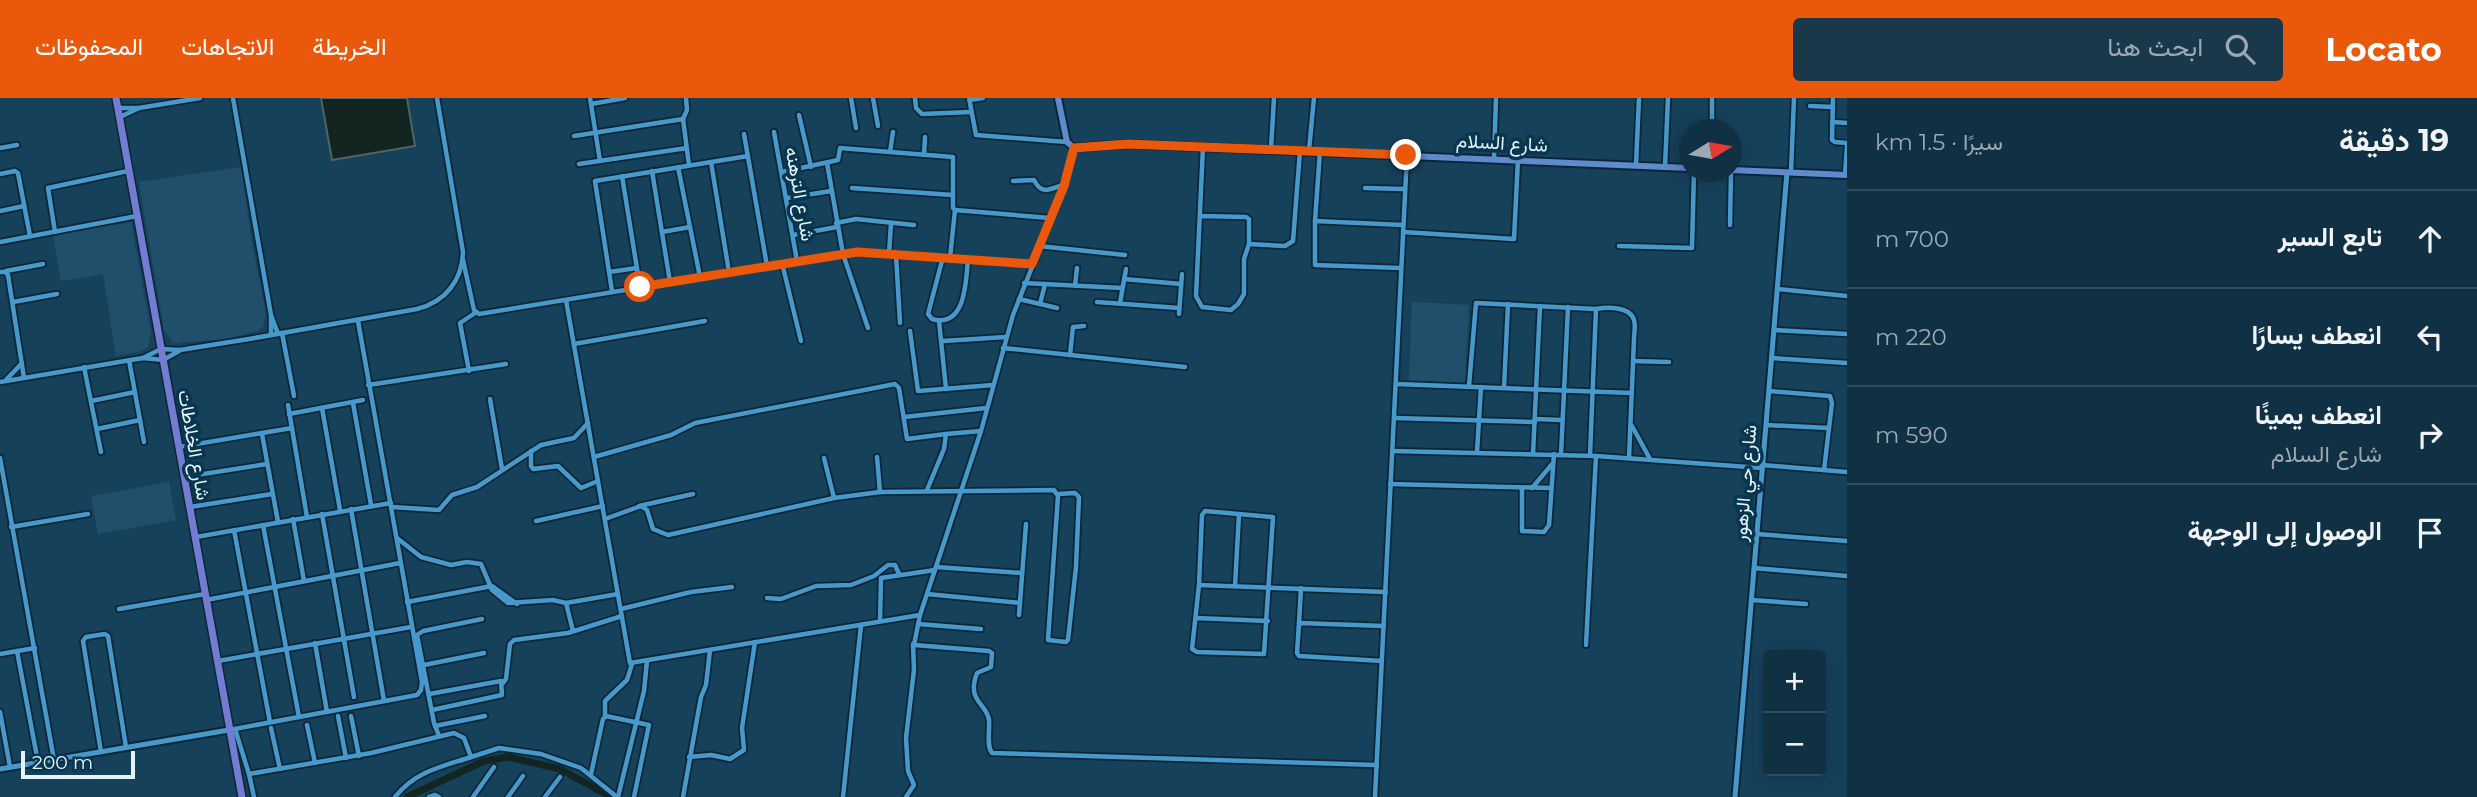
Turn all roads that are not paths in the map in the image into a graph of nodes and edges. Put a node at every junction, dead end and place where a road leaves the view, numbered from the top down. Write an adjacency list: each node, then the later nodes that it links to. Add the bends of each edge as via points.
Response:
1 (116, 98): 24 (main road, شارع الخلاطات)
2 (200, 98): 25 (street)
3 (233, 98): 154 (street)
4 (437, 98): 115 (street)
5 (625, 98): 21 (street)
6 (685, 98): 29 (street)
7 (851, 98): 34 (street)
8 (873, 98): 33 (street)
9 (915, 98): 26 (street, via 922,114)
10 (984, 98): 20 (street)
11 (1058, 98): 41 (main road)
12 (1274, 98): 48 (street)
13 (1314, 98): 50 (street)
14 (1496, 98): 56 (street)
15 (1639, 98): 63 (street)
16 (1668, 98): 66 (street)
17 (1712, 98): 30 (street)
18 (1794, 98): 72 (street)
19 (1833, 98): 23 (street)
20 (970, 99): 26 (street)
21 (590, 101): 35 (street)
22 (1810, 106): 23 (street)
23 (1833, 107): 31 (street)
24 (118, 108): 25 (street); 28 (main road, شارع الخلاطات)
25 (139, 108): 28 (street)
26 (971, 111): 41 (street, via 975,135)
27 (799, 115): 64 (street)
28 (120, 117): 68 (main road, شارع الخلاطات)
29 (683, 119): 35 (street); 46 (street)
30 (1712, 119)
31 (1832, 122): 32 (street); 42 (street, via 1832,140)
32 (1847, 123)
33 (878, 126)
34 (856, 128)
35 (595, 132): 39 (street); 58 (street)
36 (774, 132): 71 (street, شارع الترهنه)
37 (892, 132): 52 (street)
38 (744, 134): 55 (street)
39 (574, 136)
40 (925, 137): 53 (street)
41 (1067, 142): 47 (main road)
42 (1847, 144): 74 (street)
43 (17, 145): 45 (street)
44 (1203, 146): 47 (main road, شارع السلام); 48 (main road, شارع السلام); 90 (street)
45 (0, 148)
46 (687, 148): 58 (street); 62 (street)
47 (1074, 148): 79 (street)
48 (1271, 149): 49 (main road, شارع السلام)
49 (1300, 150): 50 (main road, شارع السلام); 105 (street, via 1293,241 1285,246)
50 (1309, 150): 51 (main road, شارع السلام)
51 (1320, 151): 54 (main road, شارع السلام); 92 (street)
52 (890, 152): 53 (street); 60 (street, via 840,148 839,159)
53 (924, 155): 84 (street, via 953,158)
54 (1406, 155): 56 (main road, شارع السلام); 82 (street)
55 (748, 156): 59 (street); 120 (street)
56 (1494, 158): 57 (main road, شارع السلام)
57 (1518, 159): 63 (main road, شارع السلام); 101 (street, via 1514,239)
58 (600, 161): 61 (street)
59 (711, 162): 62 (street); 127 (street)
60 (827, 163): 64 (street); 83 (street)
61 (579, 164)
62 (689, 165): 65 (street)
63 (1636, 165): 66 (main road, شارع السلام)
64 (811, 166): 71 (street)
65 (678, 167): 69 (street); 98 (street)
66 (1665, 167): 67 (main road, شارع السلام)
67 (1679, 168)
68 (128, 171): 89 (main road, شارع الخلاطات); 99 (street, via 48,188)
69 (652, 171): 75 (street); 100 (street)
70 (1742, 171): 72 (main road)
71 (782, 172): 85 (street, شارع الترهنه)
72 (1789, 172): 74 (main road); 138 (street, شارع حي الزهور)
73 (0, 174): 86 (street, via 18,173)
74 (1846, 175)
75 (622, 176): 121 (street); 126 (street, via 595,183)
76 (1013, 181): 79 (street, via 1034,180 1042,190)
77 (1694, 182): 107 (street, via 1692,248)
78 (1731, 182): 97 (street)
79 (1065, 184): 91 (street)
80 (852, 188): 84 (street)
81 (1365, 188): 82 (street)
82 (1405, 189): 96 (street)
83 (831, 191): 85 (street); 94 (street)
84 (953, 195): 87 (street)
85 (787, 198): 102 (street, شارع الترهنه)
86 (24, 206): 88 (street); 103 (street)
87 (955, 210): 91 (street); 113 (street)
88 (0, 211)
89 (136, 216): 99 (street); 171 (main road, شارع الخلاطات)
90 (1201, 216): 105 (street, via 1248,217); 105 (street, via 1196,296 1202,307 1228,311 1238,304 1245,289 1244,259)
91 (1050, 218): 106 (street)
92 (1315, 221): 96 (street); 123 (street, via 1317,266)
93 (891, 223): 94 (street, via 856,219); 95 (street); 109 (street)
94 (837, 225): 102 (street); 108 (street)
95 (914, 225)
96 (1403, 225): 101 (street)
97 (1730, 225)
98 (690, 227): 100 (street); 129 (street)
99 (55, 232): 103 (street)
100 (662, 232): 131 (street)
101 (1403, 232): 123 (street)
102 (793, 235): 116 (street, شارع الترهنه)
103 (30, 236): 104 (street)
104 (0, 242)
105 (1249, 244)
106 (1039, 246): 111 (street); 119 (street)
107 (1619, 246)
108 (843, 254): 109 (street); 116 (street); 160 (street)
109 (889, 254): 110 (street)
110 (896, 255): 112 (street); 158 (street)
111 (1125, 255)
112 (943, 257): 113 (street); 157 (street, via 928,314)
113 (950, 258): 114 (street)
114 (968, 258): 119 (street); 157 (street, via 958,310)
115 (463, 260): 153 (street); 155 (street, via 454,285 430,305)
116 (797, 261): 117 (street)
117 (782, 263): 120 (street); 167 (street)
118 (43, 264): 125 (street)
119 (1032, 264): 132 (street)
120 (767, 266): 127 (street)
121 (637, 268): 126 (street); 136 (street)
122 (1077, 268): 135 (street)
123 (1401, 268): 188 (street)
124 (1126, 269): 130 (street)
125 (2, 272): 144 (street, via 8,275)
126 (609, 272): 139 (street)
127 (729, 272): 129 (street)
128 (1182, 274): 134 (street)
129 (700, 277): 131 (street)
130 (1124, 279): 134 (street); 137 (street)
131 (670, 282): 136 (street)
132 (1024, 283): 133 (street); 142 (street)
133 (1045, 284): 135 (street); 147 (street)
134 (1181, 284): 146 (street, via 1179,311)
135 (1075, 286): 137 (street)
136 (640, 287): 139 (street)
137 (1122, 288): 146 (street)
138 (1777, 289): 141 (street); 161 (street, شارع حي الزهور)
139 (612, 291): 143 (street)
140 (57, 294): 144 (street)
141 (1847, 296)
142 (1018, 299): 147 (street); 166 (street)
143 (566, 300): 153 (street); 169 (street)
144 (13, 302): 180 (street)
145 (1097, 302): 146 (street)
146 (1120, 303)
147 (1040, 304): 151 (street)
148 (1508, 304): 149 (street); 191 (street, via 1474,304); 193 (street)
149 (1540, 306): 150 (street); 195 (street)
150 (1568, 307): 152 (street); 196 (street)
151 (1057, 308)
152 (1596, 309): 178 (street, via 1612,306 1633,317); 199 (street)
153 (475, 313): 185 (street, via 460,323)
154 (271, 315): 163 (street); 165 (street)
155 (358, 321): 163 (street); 189 (street)
156 (705, 321): 169 (street)
157 (939, 321): 168 (street)
158 (900, 323)
159 (1084, 326): 173 (street, via 1073,327)
160 (867, 328)
161 (1774, 330): 164 (street); 175 (street, شارع حي الزهور)
162 (909, 331): 194 (street, via 917,390)
163 (280, 334): 165 (street); 201 (street)
164 (1847, 334)
165 (271, 335): 172 (street)
166 (1006, 337): 168 (street); 170 (street)
167 (801, 341)
168 (943, 341): 194 (street)
169 (574, 344): 216 (street)
170 (1003, 348): 173 (street); 190 (street)
171 (161, 349): 172 (street); 174 (street); 177 (main road, شارع الخلاطات)
172 (180, 350): 177 (street)
173 (1070, 355): 184 (street)
174 (143, 358): 176 (street); 177 (street)
175 (1771, 358): 181 (street); 197 (street, شارع حي الزهور)
176 (129, 360): 183 (street); 198 (street)
177 (163, 360): 226 (main road, شارع الخلاطات)
178 (1633, 361): 179 (street); 200 (street)
179 (1670, 362)
180 (23, 363): 186 (street); 187 (street)
181 (1847, 363)
182 (506, 365): 185 (street)
183 (84, 367): 186 (street); 204 (street)
184 (1185, 367)
185 (469, 371): 189 (street)
186 (24, 378): 187 (street)
187 (3, 381)
188 (1396, 384): 191 (street); 211 (street)
189 (369, 385): 262 (street)
190 (993, 385): 194 (street); 208 (street)
191 (1469, 386): 192 (street)
192 (1481, 387): 193 (street); 212 (street)
193 (1504, 388): 195 (street)
194 (946, 389)
195 (1537, 389): 196 (street); 215 (street)
196 (1564, 390): 199 (street); 214 (street)
197 (1769, 391): 218 (street, شارع حي الزهور); 220 (street, via 1828,395 1832,403)
198 (135, 392): 204 (street); 213 (street)
199 (1592, 392): 200 (street); 234 (street)
200 (1632, 393): 217 (street)
201 (294, 396)
202 (491, 399): 244 (street)
203 (363, 400): 205 (street)
204 (91, 401): 221 (street)
205 (353, 402): 207 (street); 261 (street)
206 (288, 405): 209 (street)
207 (322, 408): 209 (street); 267 (street)
208 (986, 408): 210 (street); 222 (street)
209 (289, 414): 219 (street)
210 (904, 417): 224 (street, via 907,439); 235 (street, via 895,384 690,424 671,435)
211 (1394, 418): 212 (street); 228 (street)
212 (1479, 419): 215 (street); 230 (street)
213 (140, 420): 221 (street); 225 (street)
214 (1562, 420): 215 (street); 233 (street)
215 (1535, 421): 231 (street)
216 (588, 423): 227 (street, via 574,438); 235 (street)
217 (1631, 424): 239 (street); 240 (street)
218 (1766, 425): 220 (street); 243 (street, شارع حي الزهور)
219 (292, 428): 223 (street); 271 (street)
220 (1829, 428): 245 (street)
221 (97, 429): 229 (street)
222 (981, 430): 224 (street); 254 (street)
223 (262, 434): 226 (street); 242 (street)
224 (946, 434): 253 (street)
225 (144, 442)
226 (178, 448): 247 (main road, شارع الخلاطات)
227 (531, 451): 244 (street); 248 (street, via 533,469 558,466 581,488)
228 (1392, 451): 230 (street); 249 (street)
229 (101, 452)
230 (1477, 453): 231 (street)
231 (1533, 454): 232 (street)
232 (1555, 454): 233 (street); 241 (street)
233 (1562, 454): 234 (street)
234 (1593, 456): 239 (street); 332 (street)
235 (594, 457): 248 (street)
236 (877, 457): 255 (street)
237 (0, 458): 259 (street)
238 (824, 458): 260 (street)
239 (1629, 458): 240 (street)
240 (1650, 459): 243 (street)
241 (1554, 463): 251 (street); 252 (street)
242 (267, 464): 247 (street); 256 (street)
243 (1762, 467): 245 (street); 280 (street, شارع حي الزهور)
244 (502, 468): 262 (street, via 477,487 452,495 439,510)
245 (1824, 470): 246 (street)
246 (1847, 472)
247 (184, 477): 265 (main road, شارع الخلاطات)
248 (598, 481): 263 (street)
249 (1390, 484): 250 (street); 300 (street)
250 (1522, 488): 251 (street); 252 (street, via 1524,533 1548,528)
251 (1532, 488): 252 (street)
252 (1551, 488)
253 (927, 490): 254 (street); 255 (street)
254 (961, 491): 258 (street); 286 (street)
255 (880, 492): 260 (street)
256 (272, 494): 265 (street); 275 (street)
257 (693, 494): 264 (street)
258 (1058, 494): 258 (street, via 1048,640 1066,642 1079,497)
259 (3, 497): 278 (street)
260 (834, 498): 264 (street, via 667,535 655,530 647,510)
261 (372, 505): 262 (street); 266 (street)
262 (391, 505): 282 (street)
263 (603, 506): 273 (street); 274 (street)
264 (638, 506): 273 (street)
265 (189, 507): 281 (main road, شارع الخلاطات)
266 (351, 509): 267 (street); 287 (street)
267 (340, 510): 269 (street)
268 (88, 514): 278 (street)
269 (322, 514): 271 (street); 290 (street)
270 (1239, 514): 293 (street, via 1203,512); 295 (street); 298 (street, via 1273,517)
271 (307, 517): 272 (street)
272 (293, 519): 275 (street); 292 (street)
273 (605, 519): 303 (street)
274 (536, 521)
275 (278, 522): 277 (street)
276 (1026, 524): 288 (street)
277 (263, 525): 279 (street); 296 (street)
278 (11, 527): 333 (street)
279 (234, 530): 281 (street); 301 (street)
280 (1757, 534): 283 (street); 285 (street, شارع حي الزهور)
281 (195, 537): 304 (main road, شارع الخلاطات)
282 (397, 538): 284 (street); 294 (street, via 421,557 450,565 481,564)
283 (1847, 541)
284 (400, 563): 287 (street); 307 (street)
285 (1754, 568): 291 (street); 306 (street, شارع حي الزهور)
286 (936, 569): 288 (street); 289 (street); 302 (street)
287 (362, 571): 290 (street); 327 (street)
288 (1022, 573): 309 (street)
289 (899, 574): 305 (street, via 895,565 888,565 851,585 816,586 781,599); 318 (street, via 881,578)
290 (333, 576): 292 (street); 328 (street)
291 (1847, 576)
292 (304, 581): 296 (street)
293 (1199, 585): 295 (street); 316 (street)
294 (490, 586): 307 (street); 308 (street, via 505,601 517,604)
295 (1235, 586): 298 (street)
296 (275, 587): 301 (street); 334 (street)
297 (732, 587): 312 (street)
298 (1270, 587): 299 (street); 319 (street)
299 (1301, 588): 300 (street); 321 (street)
300 (1386, 592): 324 (street)
301 (246, 593): 304 (street); 339 (street)
302 (927, 593): 309 (street); 313 (street)
303 (618, 594): 308 (street); 312 (street)
304 (205, 597): 311 (street); 340 (main road, شارع الخلاطات)
305 (767, 598)
306 (1751, 600): 310 (street); 395 (street, شارع حي الزهور)
307 (407, 602): 323 (street)
308 (566, 603): 326 (street)
309 (1020, 603): 314 (street)
310 (1806, 604)
311 (119, 609)
312 (621, 610): 315 (street)
313 (920, 615): 318 (street); 320 (street)
314 (1019, 615)
315 (622, 617): 326 (street); 343 (street)
316 (1196, 618): 319 (street); 319 (street, via 1192,649 1197,652 1264,654)
317 (482, 619): 344 (street, via 419,632)
318 (880, 621): 322 (street)
319 (1268, 621)
320 (918, 624): 325 (street); 331 (street)
321 (1299, 624): 324 (street); 342 (street, via 1299,656)
322 (861, 625): 329 (street); 392 (street)
323 (411, 626): 327 (street); 348 (street, via 421,690 417,695)
324 (1384, 626): 342 (street)
325 (981, 629)
326 (573, 631): 345 (street, via 512,642)
327 (373, 633): 328 (street); 348 (street)
328 (344, 638): 330 (street); 347 (street)
329 (755, 642): 335 (street); 367 (street, via 742,729 744,750 730,759)
330 (315, 643): 334 (street); 351 (street)
331 (913, 643): 372 (street, via 992,653 991,667 978,672 974,685 976,700 988,716 992,753); 393 (street, via 906,738 908,771 914,785)
332 (1586, 645)
333 (34, 648): 336 (street); 369 (street)
334 (286, 648): 339 (street); 355 (street)
335 (710, 650): 341 (street); 367 (street)
336 (17, 651): 338 (street); 370 (street)
337 (484, 653): 344 (street)
338 (0, 654)
339 (257, 654): 340 (street); 358 (street)
340 (217, 661): 361 (main road, شارع الخلاطات)
341 (647, 661): 343 (street); 357 (street)
342 (1382, 661): 372 (street)
343 (632, 664): 356 (street, via 626,680 605,701)
344 (424, 665): 346 (street)
345 (502, 684): 346 (street, via 500,680); 349 (street, via 502,695)
346 (429, 694): 349 (street)
347 (354, 698)
348 (384, 701): 351 (street)
349 (432, 710): 360 (street)
350 (0, 712): 373 (street)
351 (327, 712): 355 (street)
352 (338, 716): 368 (street)
353 (351, 716): 365 (street)
354 (485, 716): 360 (street)
355 (299, 717): 358 (street)
356 (605, 717): 357 (street); 378 (street)
357 (636, 722): 389 (street); 390 (street, via 650,727)
358 (270, 725): 361 (street); 376 (street)
359 (307, 725): 371 (street)
360 (435, 726): 362 (street)
361 (232, 729): 363 (street); 377 (street); 381 (main road, شارع الخلاطات)
362 (439, 736): 365 (street); 366 (street, via 460,735)
363 (126, 747): 364 (street); 364 (street, via 108,636 86,637)
364 (101, 752): 369 (street)
365 (359, 756): 368 (street)
366 (471, 757): 378 (street, via 491,750 518,749 559,759); 383 (street, via 418,776)
367 (689, 757): 391 (street)
368 (346, 758): 371 (street)
369 (54, 760): 370 (street)
370 (38, 762): 373 (street)
371 (315, 763): 376 (street)
372 (1377, 765): 394 (street)
373 (10, 767): 375 (street)
374 (494, 768): 386 (street)
375 (0, 769)
376 (280, 769): 377 (street)
377 (249, 774): 382 (street)
378 (591, 774): 389 (street)
379 (523, 776): 387 (street)
380 (561, 777): 388 (street)
381 (242, 797)
382 (254, 797)
383 (395, 797)
384 (429, 797): 385 (street)
385 (439, 797)
386 (473, 797)
387 (508, 797)
388 (545, 797)
389 (617, 797)
390 (634, 797)
391 (683, 797)
392 (843, 797)
393 (906, 797)
394 (1375, 797)
395 (1735, 797)

